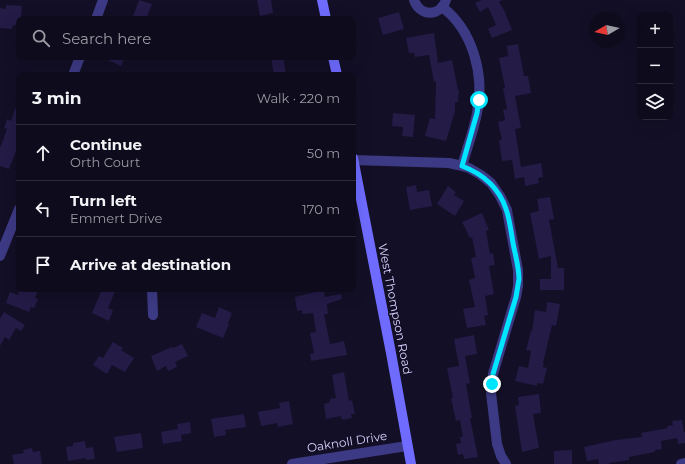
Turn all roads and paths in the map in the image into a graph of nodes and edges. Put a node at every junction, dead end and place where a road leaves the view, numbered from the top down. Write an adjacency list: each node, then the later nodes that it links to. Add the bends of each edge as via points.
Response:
1 (103, 0): 5 (street)
2 (322, 0): 6 (main road)
3 (414, 0): 4 (street, via 418,8 426,12 434,12)
4 (444, 4): 12 (street, via 469,44 477,64 479,78 477,113)
5 (97, 16)
6 (325, 16)
7 (79, 60): 9 (street)
8 (334, 60): 10 (main road)
9 (74, 72)
10 (336, 72)
11 (356, 160): 12 (street)
12 (462, 166): 21 (street, via 486,179 500,196 507,210 518,270 516,297 493,374 491,393 497,444)
13 (356, 175): 18 (main road, West Thompson Road)
14 (16, 216): 15 (street)
15 (0, 256)
16 (152, 292): 17 (street)
17 (153, 315)
18 (407, 446): 19 (street, Oaknoll Drive); 20 (main road, West Thompson Road)
19 (292, 464)
20 (410, 464)
21 (506, 464)

